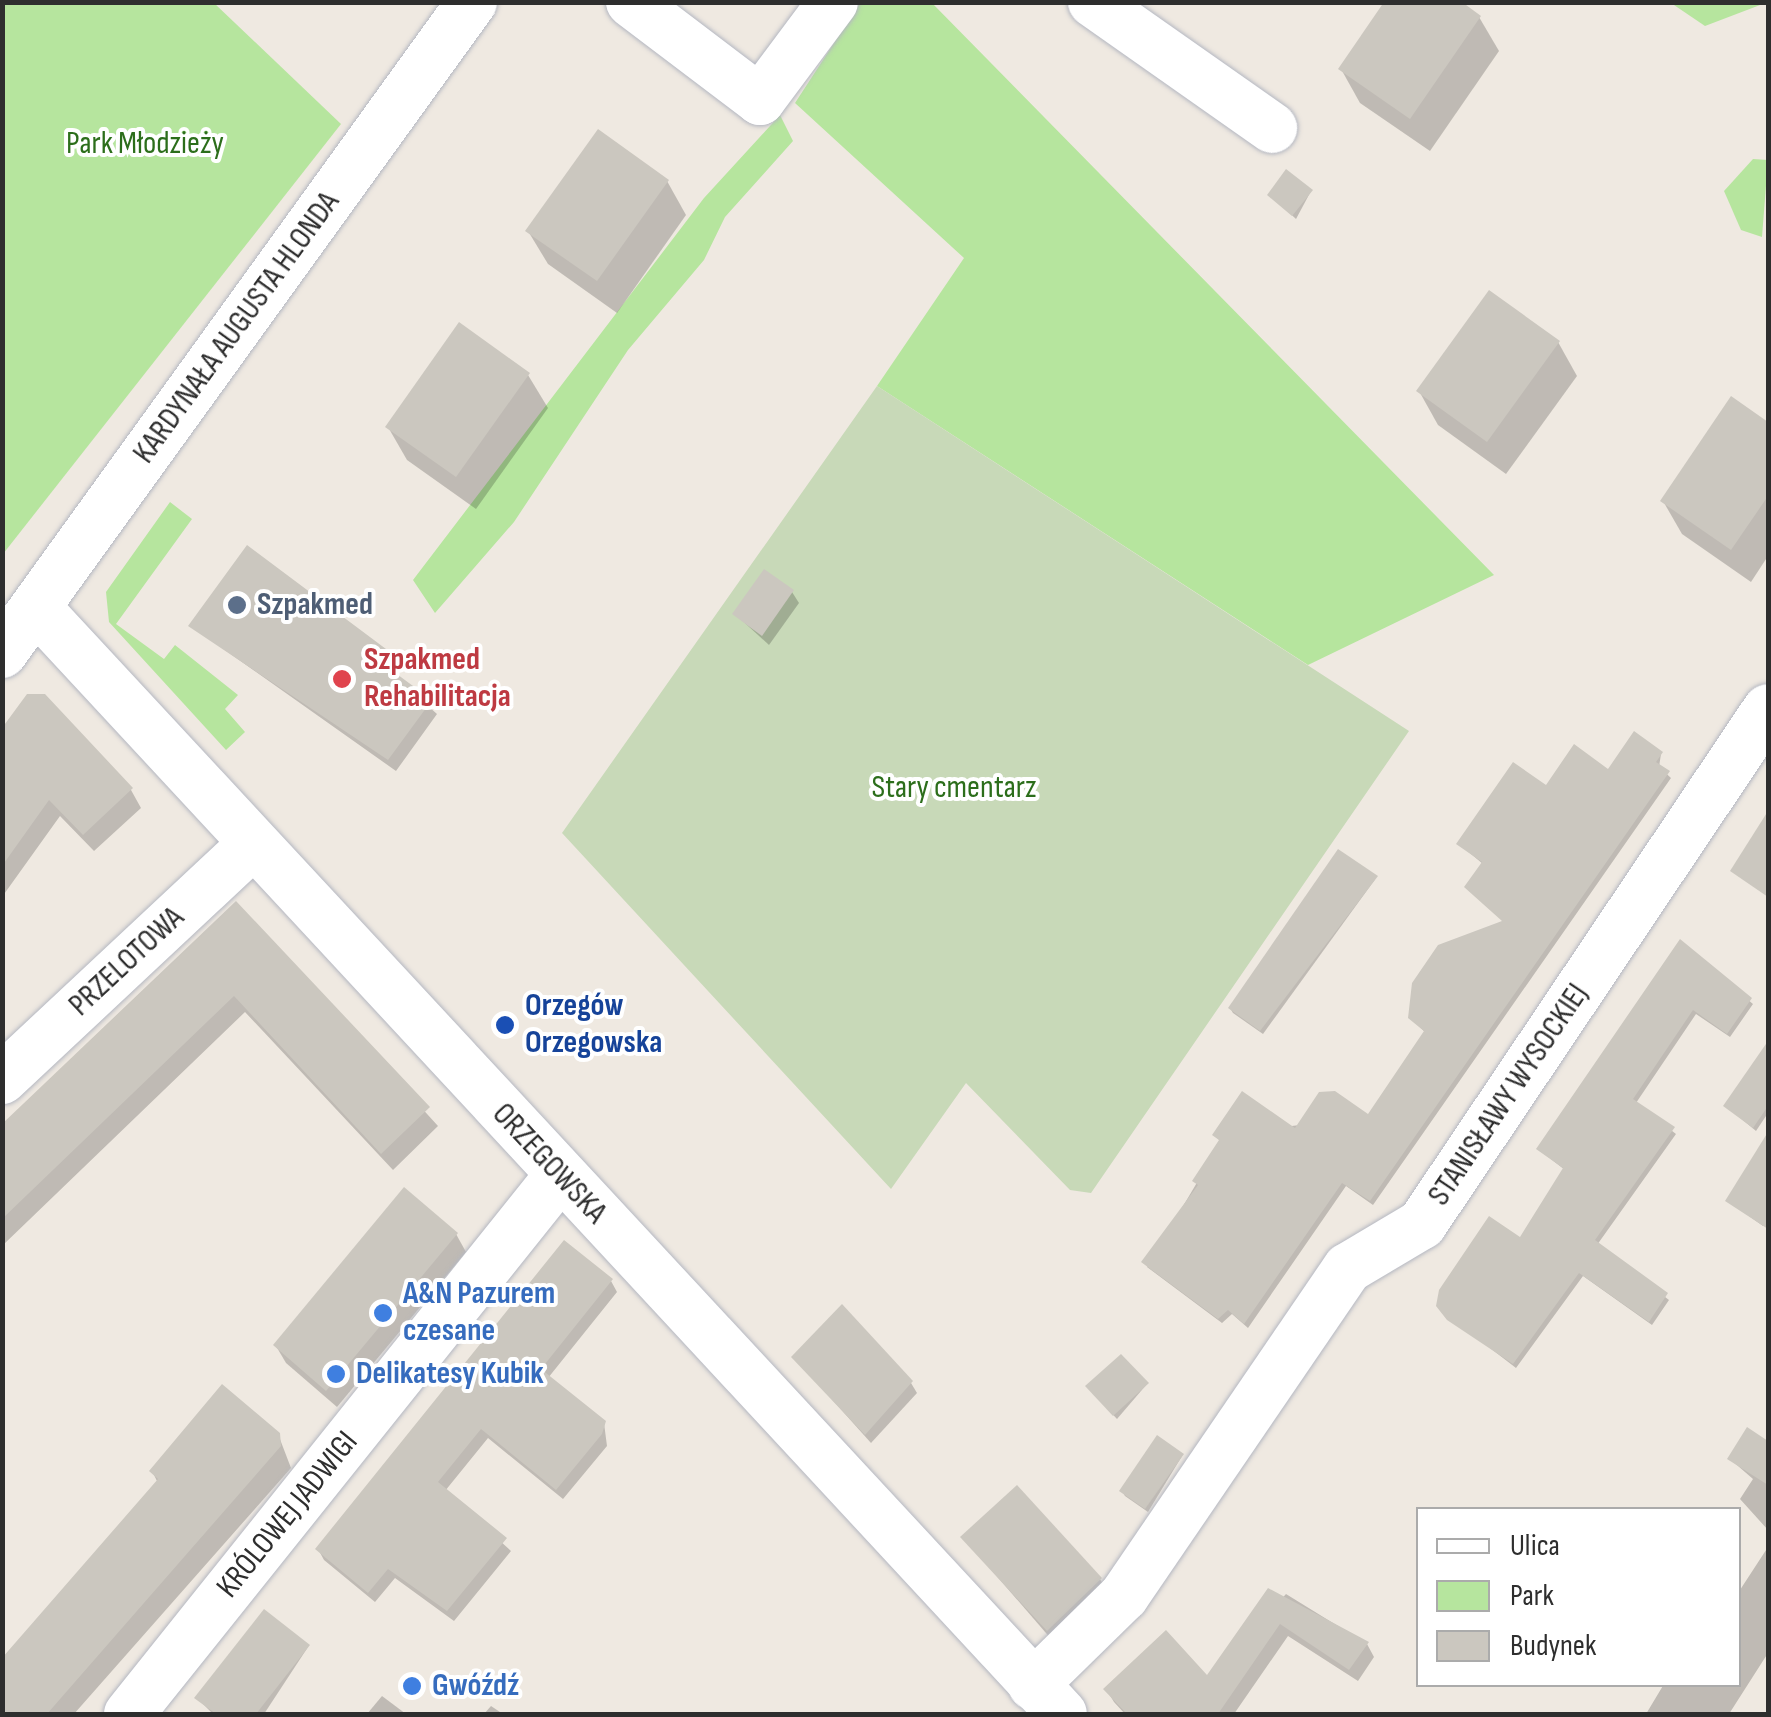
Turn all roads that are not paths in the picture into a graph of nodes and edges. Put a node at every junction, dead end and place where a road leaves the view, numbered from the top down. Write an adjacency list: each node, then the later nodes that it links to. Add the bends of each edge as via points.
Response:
1 (472, 2): 6 (street, KARDYNAŁA AUGUSTA HLONDA)
2 (631, 2): 3 (street, via 760,100)
3 (833, 2)
4 (1092, 2): 5 (street)
5 (1272, 128)
6 (39, 611): 7 (street, KARDYNAŁA AUGUSTA HLONDA); 9 (street, ORZEGOWSKA)
7 (2, 653)
8 (1768, 708): 12 (street, STANISŁAWY WYSOCKIEJ, via 1422,1224 1348,1268)
9 (252, 845): 10 (street, PRZELOTOWA); 11 (street, ORZEGOWSKA)
10 (2, 1078)
11 (560, 1175): 12 (street, ORZEGOWSKA); 13 (street, KRÓLOWEJ JADWIGI)
12 (1048, 1700)
13 (128, 1714)

